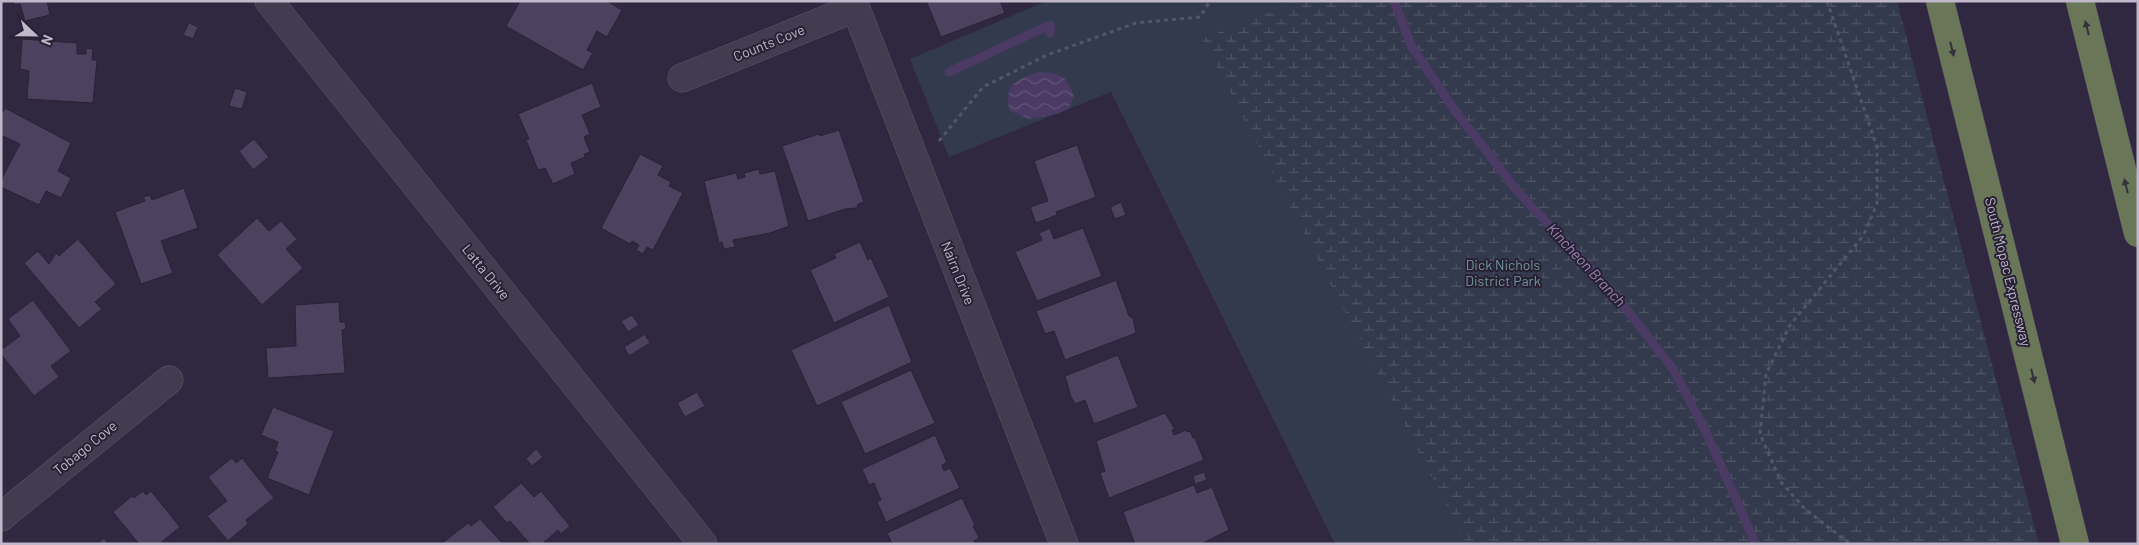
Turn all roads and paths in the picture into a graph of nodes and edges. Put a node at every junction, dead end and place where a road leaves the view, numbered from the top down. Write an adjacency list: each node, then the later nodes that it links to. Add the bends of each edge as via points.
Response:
1 (269, 1): 12 (street, Latta Drive)
2 (1210, 1): 8 (path, via 1200,17 1136,23 1046,55 983,87)
3 (1827, 1): 14 (path, via 1877,147 1877,204 1864,236 1790,325 1766,374 1760,434 1781,482 1805,509)
4 (1940, 1): 15 (highway, South Mopac Expressway, one-way to 15)
5 (2080, 1): 9 (highway, one-way to 5)
6 (854, 5): 7 (street, Counts Cove); 13 (street, Nairn Drive)
7 (682, 78)
8 (939, 141)
9 (2138, 233)
10 (169, 380): 11 (street, Tobago Cove)
11 (1, 518)
12 (693, 540)
13 (1064, 544)
14 (1850, 544)
15 (2075, 544)

